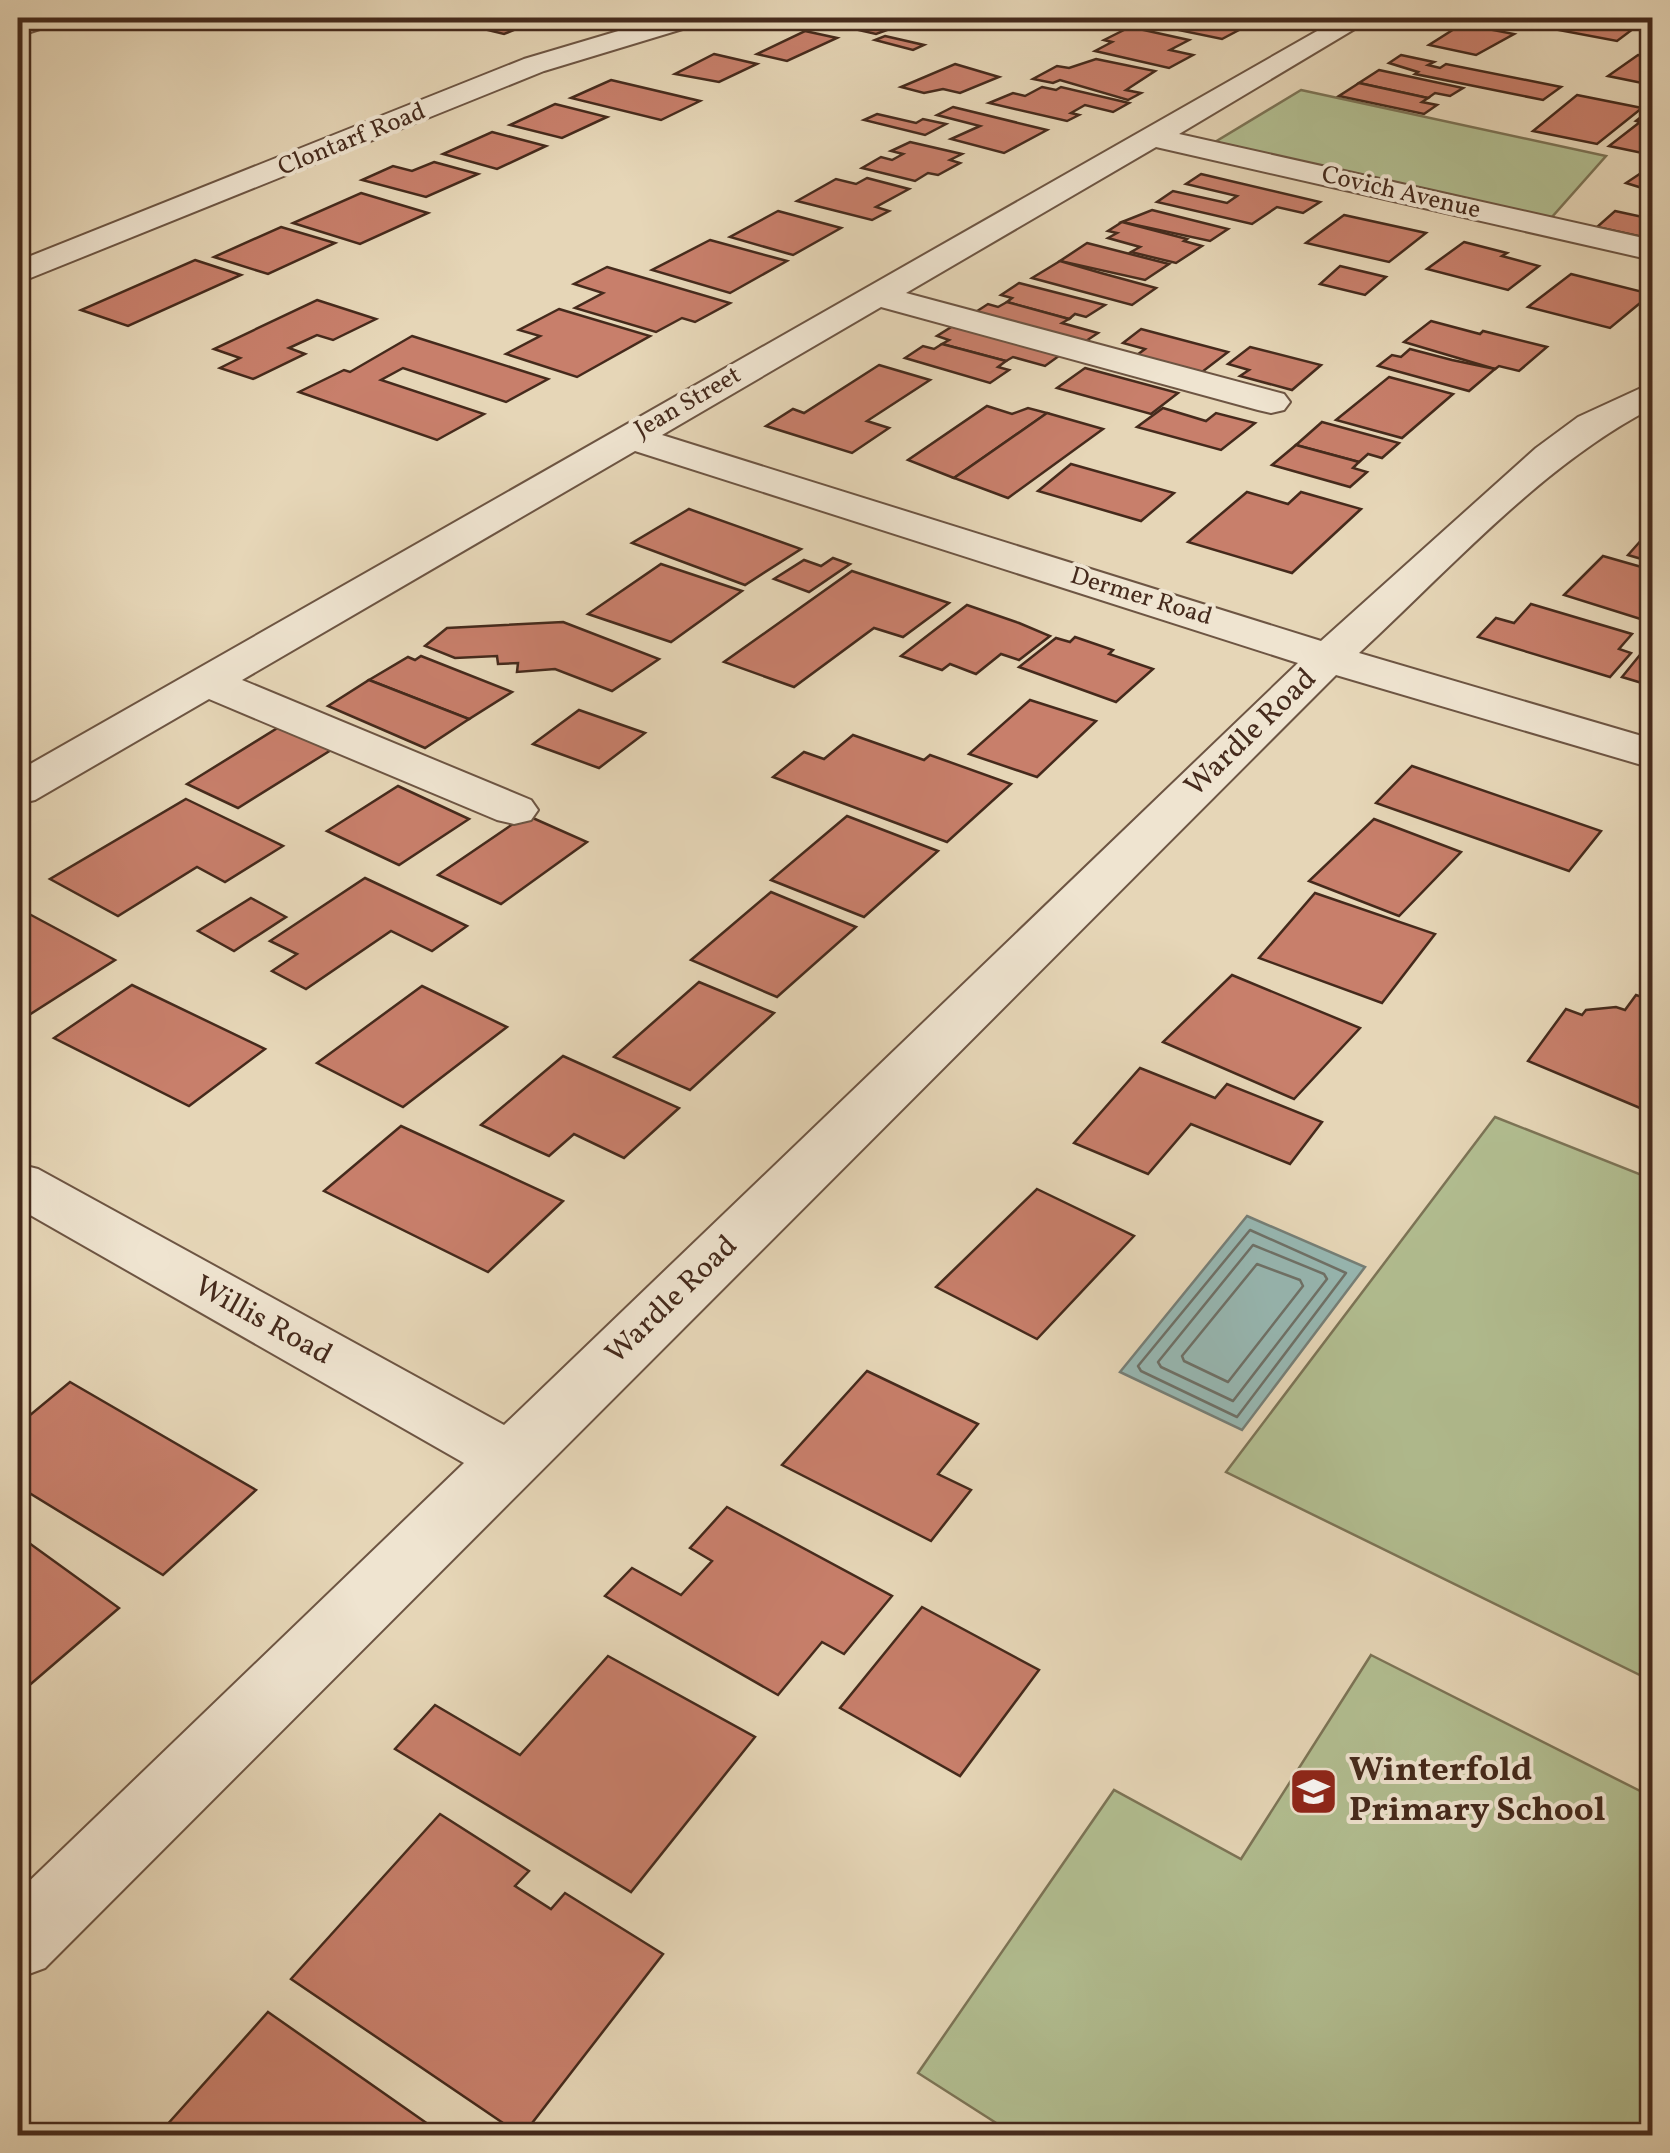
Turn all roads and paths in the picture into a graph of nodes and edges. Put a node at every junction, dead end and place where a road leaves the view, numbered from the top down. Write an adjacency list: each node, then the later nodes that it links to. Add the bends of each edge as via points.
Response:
1 (45, 18): 4 (street)
2 (689, 18): 7 (street, Clontarf Road, via 534,65)
3 (1360, 18): 5 (street, Jean Street)
4 (18, 28)
5 (1150, 137): 6 (street, Covich Avenue); 8 (street, Jean Street)
6 (1652, 250)
7 (18, 273)
8 (875, 295): 10 (street); 11 (street, Jean Street)
9 (1652, 394): 12 (street, via 1550,456)
10 (1272, 402)
11 (630, 437): 12 (street, Dermer Road); 13 (street, Jean Street)
12 (1328, 658): 14 (street, Dermer Road); 18 (street, Wardle Road)
13 (206, 681): 15 (street, Jean Street); 16 (street)
14 (1652, 754)
15 (18, 790)
16 (514, 810)
17 (18, 1184): 18 (street, Willis Road)
18 (508, 1458): 19 (street, Wardle Road)
19 (18, 1944)

